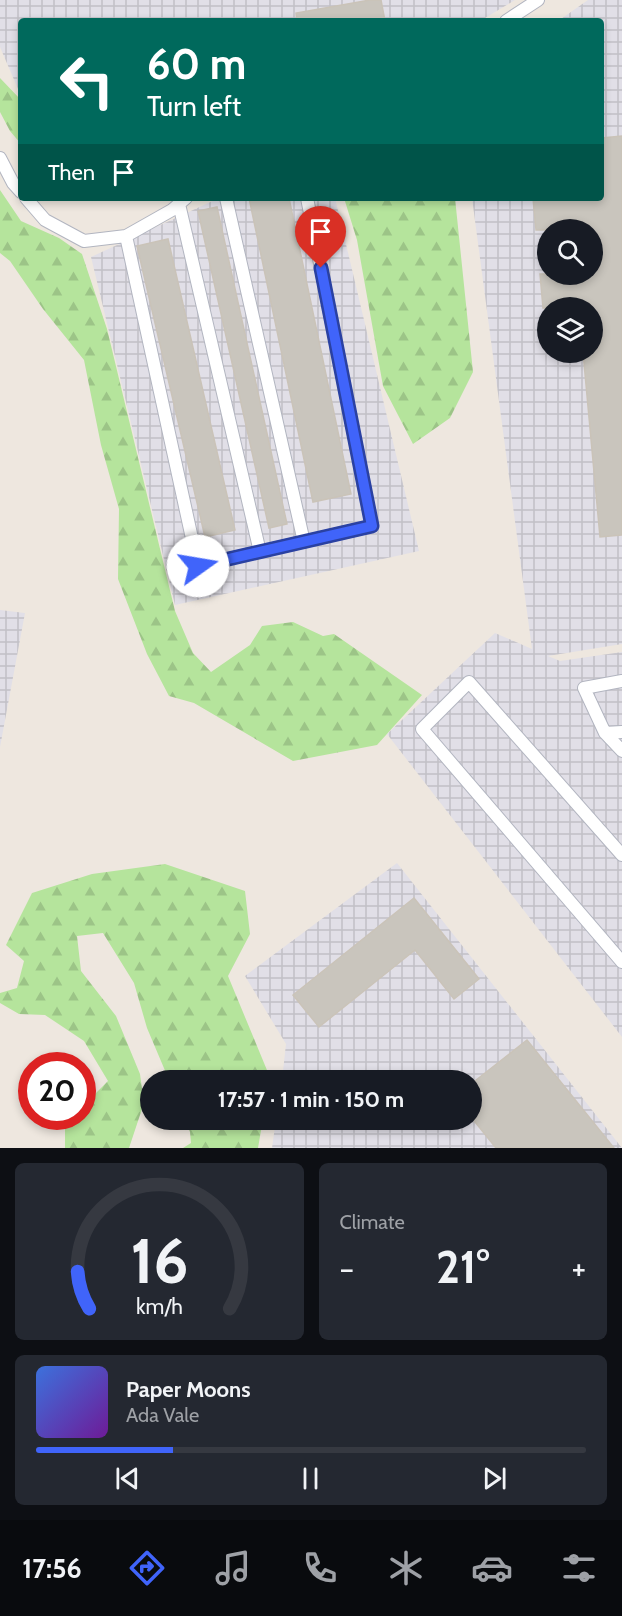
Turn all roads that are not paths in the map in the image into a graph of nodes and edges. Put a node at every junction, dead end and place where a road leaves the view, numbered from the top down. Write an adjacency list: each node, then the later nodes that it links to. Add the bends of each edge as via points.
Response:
1 (538, 0): 2 (lane)
2 (511, 18)
3 (0, 158): 4 (lane)
4 (18, 189)
5 (29, 201): 9 (lane, via 45,220 84,241)
6 (182, 201): 9 (lane); 11 (lane)
7 (227, 201): 10 (lane)
8 (308, 201): 10 (lane, via 372,526)
9 (126, 236): 11 (lane, via 198,566)
10 (304, 542): 11 (lane)
11 (260, 552)
12 (622, 681): 14 (lane, via 584,688)
13 (622, 732): 14 (lane)
14 (605, 733): 15 (lane)
15 (622, 751)
16 (622, 855): 17 (lane, via 469,682 422,729)
17 (622, 962)

